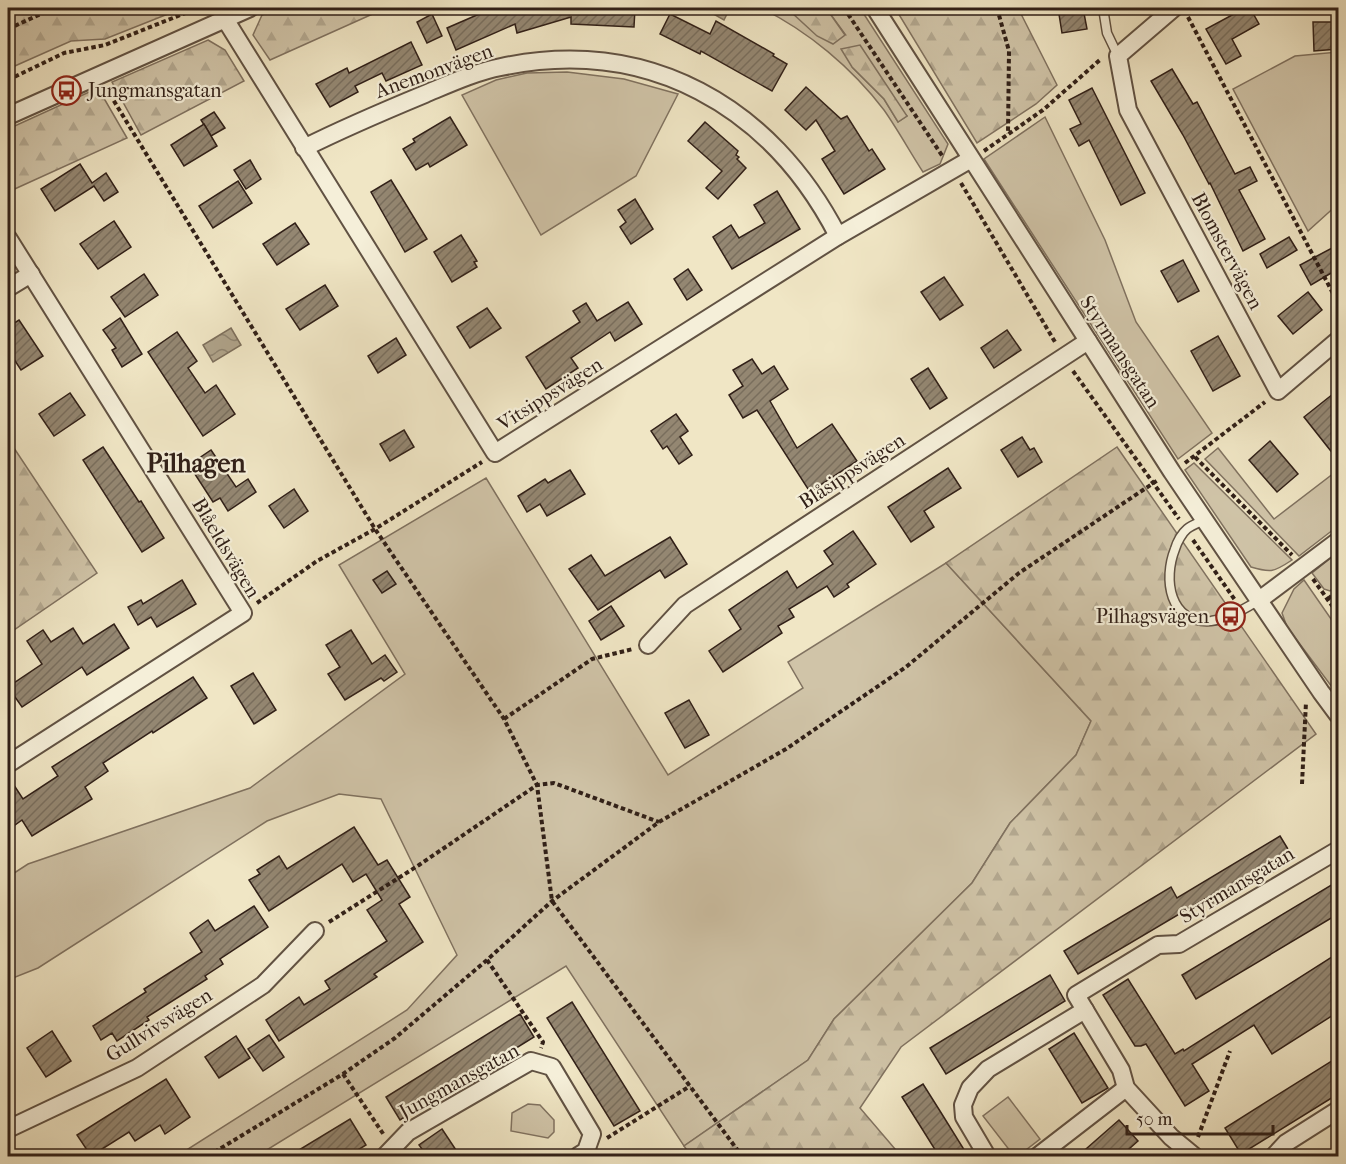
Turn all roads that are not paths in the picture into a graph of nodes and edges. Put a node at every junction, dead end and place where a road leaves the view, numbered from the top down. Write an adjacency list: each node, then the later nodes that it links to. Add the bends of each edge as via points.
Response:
1 (250, 8): 5 (street)
2 (875, 8): 9 (street, Styrmansgatan)
3 (1103, 8): 6 (lane, Blomstervägen, via 1107,33)
4 (1174, 8): 6 (street)
5 (225, 19): 7 (street); 8 (street, Vitsippsvägen)
6 (1118, 56): 14 (street, Blomstervägen, via 1128,110 1278,391)
7 (8, 116)
8 (304, 148): 10 (street, Anemonvägen, via 410,100 499,67 570,59 607,61 646,69 691,86 727,106 783,156 806,184); 10 (street, Vitsippsvägen, via 495,453)
9 (971, 159): 10 (street, Vitsippsvägen); 15 (street, Styrmansgatan)
10 (838, 237)
11 (8, 238): 12 (street, Blåeldsvägen)
12 (31, 274): 13 (street); 21 (street, Blåeldsvägen, via 243,613)
13 (8, 288)
14 (1338, 340)
15 (1088, 341): 16 (street, Styrmansgatan); 19 (street, Blåsippsvägen, via 685,605)
16 (1204, 520): 18 (street, Styrmansgatan); 18 (lane, via 1186,529 1170,562 1169,592 1176,605 1198,620 1211,621 1230,616)
17 (1338, 541): 18 (street)
18 (1258, 600): 20 (street, Styrmansgatan)
19 (648, 645)
20 (1338, 715)
21 (8, 764)
22 (1338, 850): 24 (street, Styrmansgatan, via 1179,944 1158,945 1076,995)
23 (315, 931): 27 (street, Gullvivsvägen, via 263,985 136,1068)
24 (1085, 1010): 25 (street, via 1122,1070); 30 (street, via 988,1069 970,1088 963,1105 964,1117)
25 (1126, 1088): 31 (street); 32 (street)
26 (1338, 1110): 33 (street, via 1286,1143)
27 (8, 1130)
28 (392, 1154): 29 (street, Jungmansgatan, via 408,1132 531,1061 552,1067 592,1134)
29 (582, 1154)
30 (987, 1156)
31 (1038, 1156)
32 (1193, 1156)
33 (1274, 1156)

